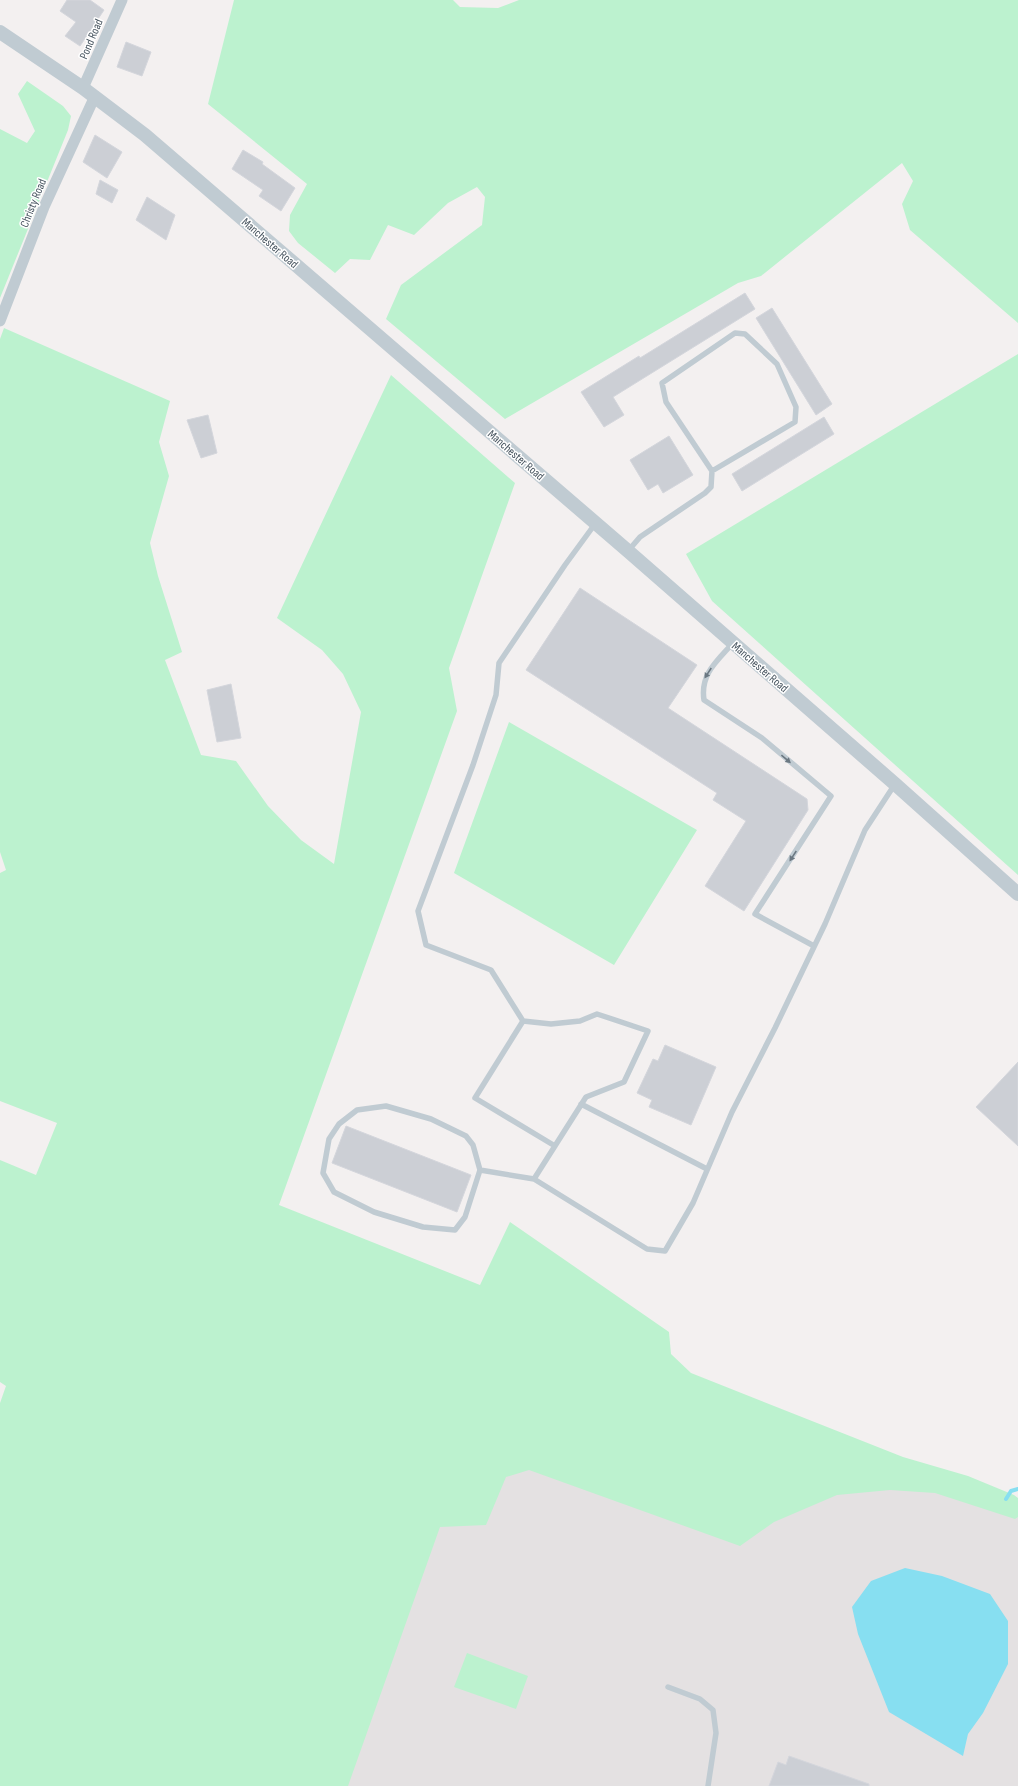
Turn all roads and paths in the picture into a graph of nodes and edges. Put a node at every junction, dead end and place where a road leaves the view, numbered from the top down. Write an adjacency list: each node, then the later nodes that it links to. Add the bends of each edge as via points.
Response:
1 (122, 0): 3 (street, Pond Road)
2 (0, 32): 3 (street, Manchester Road)
3 (89, 92): 4 (street, Christy Road); 6 (street, Manchester Road, via 145,135)
4 (0, 321)
5 (712, 471): 5 (lane, via 666,402 662,383 736,334 745,334 777,364 796,406 795,422); 7 (lane, via 711,487 705,493 640,538)
6 (595, 524): 7 (street, Manchester Road); 12 (lane, via 499,663 496,695 478,751 418,911 426,945 491,970)
7 (628, 551): 8 (street, Manchester Road)
8 (733, 643): 9 (street, Manchester Road); 11 (lane, one-way to 11, via 704,679 704,700 762,738 831,796 755,914)
9 (895, 784): 10 (street, Manchester Road); 11 (lane, via 865,830)
10 (1018, 894)
11 (814, 946): 15 (lane, via 732,1112)
12 (523, 1021): 13 (lane, via 551,1024 580,1021 597,1014 648,1031 624,1082 586,1097); 14 (lane, via 475,1098)
13 (581, 1104): 14 (lane); 15 (lane)
14 (555, 1146): 17 (lane)
15 (707, 1169): 17 (lane, via 693,1203 665,1251 647,1249)
16 (480, 1170): 16 (lane, via 473,1145 466,1136 431,1119 386,1106 357,1110 339,1124 329,1139 323,1173 334,1192 374,1212 424,1227 454,1230 465,1217); 17 (lane)
17 (534, 1179)
18 (668, 1687): 19 (lane, via 700,1699 713,1710 716,1733)
19 (708, 1786)

